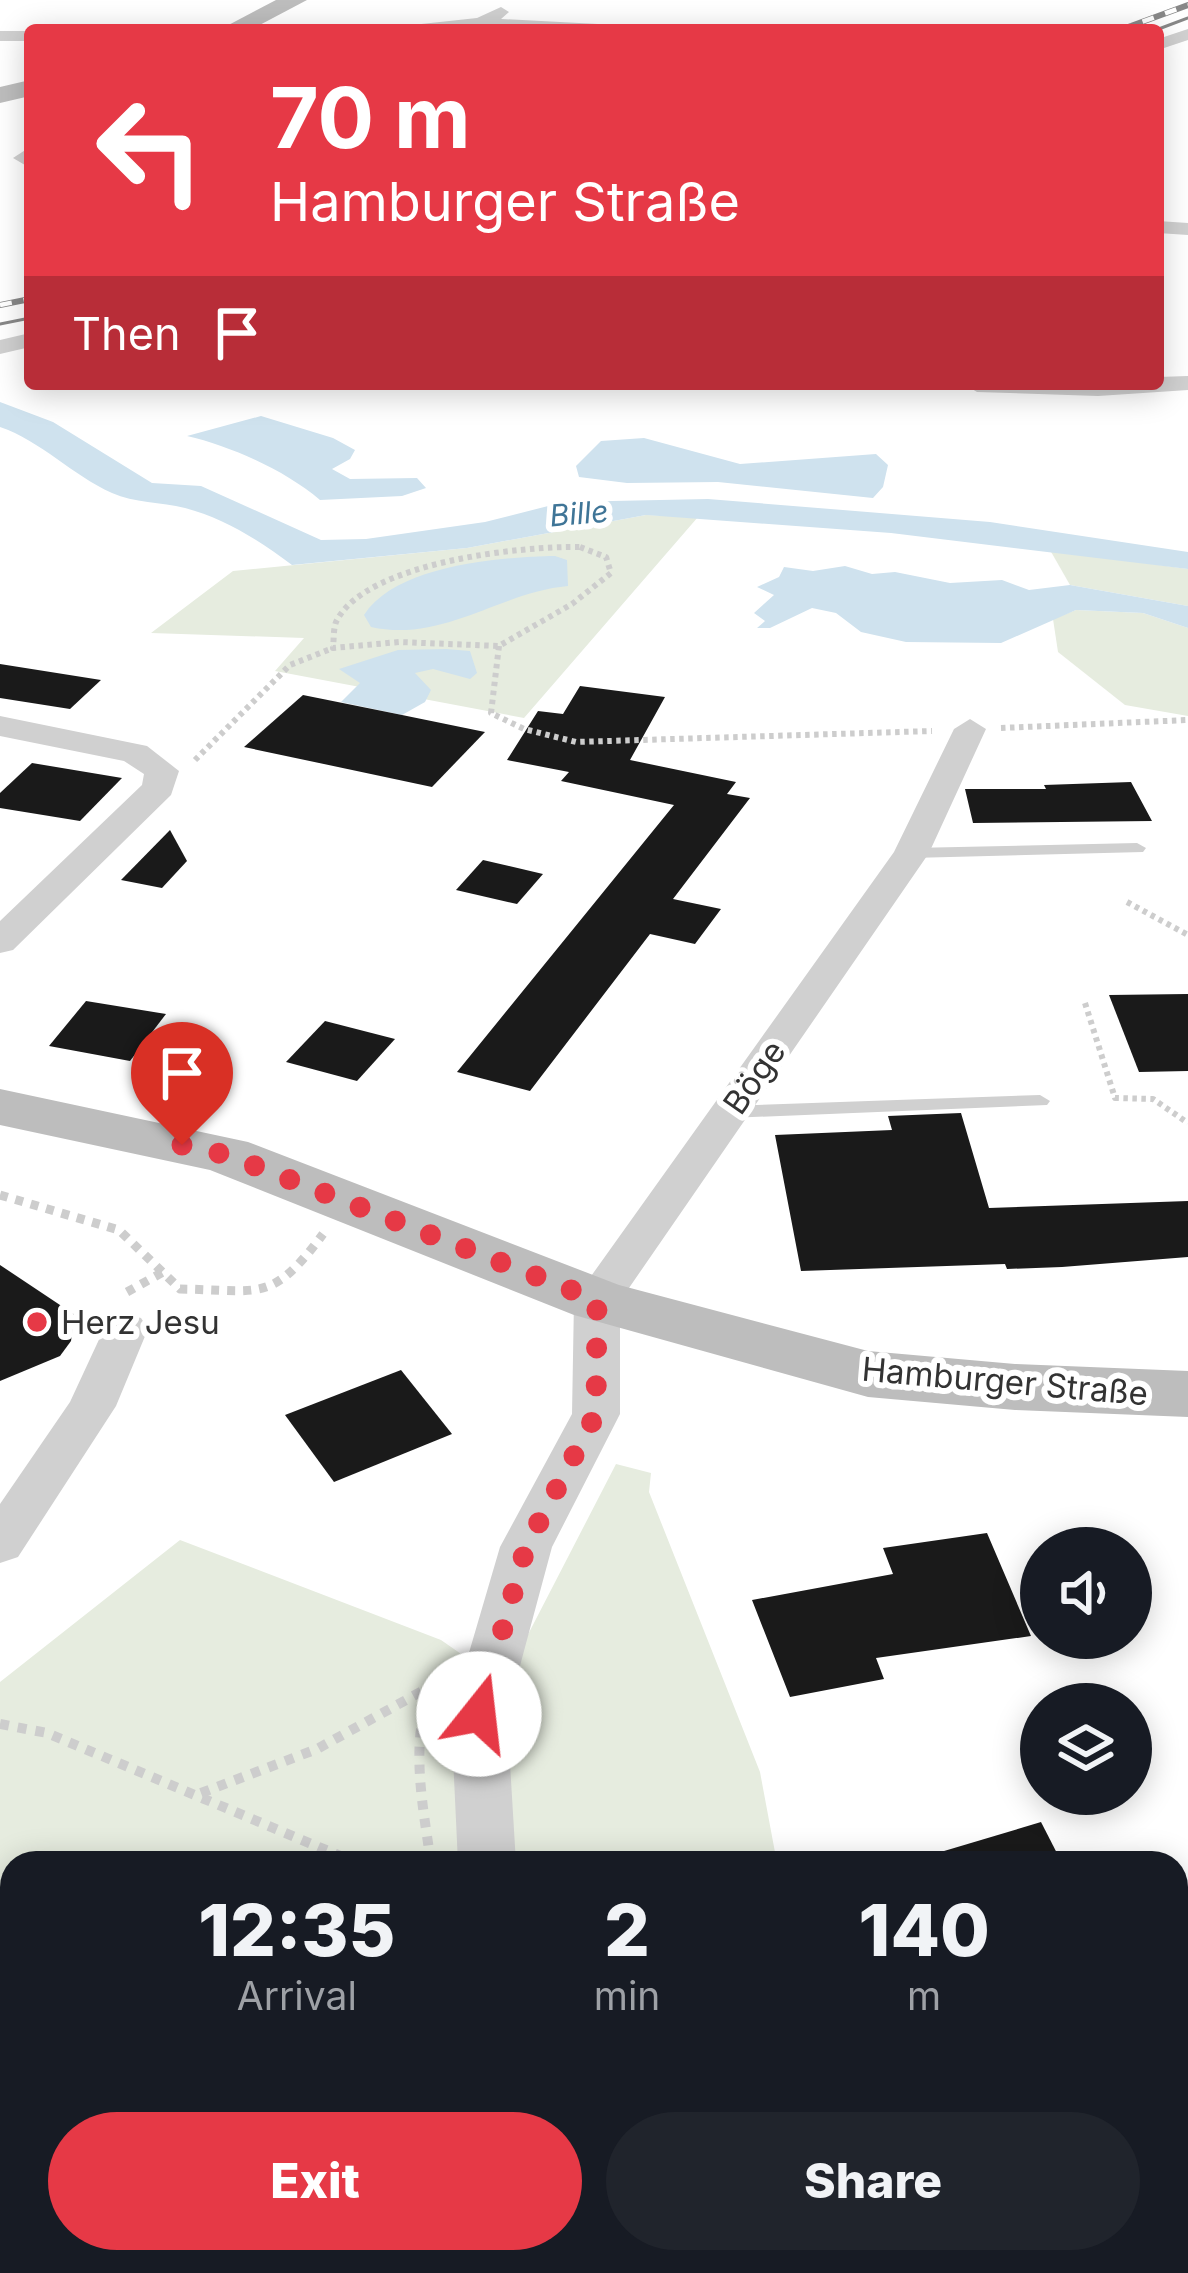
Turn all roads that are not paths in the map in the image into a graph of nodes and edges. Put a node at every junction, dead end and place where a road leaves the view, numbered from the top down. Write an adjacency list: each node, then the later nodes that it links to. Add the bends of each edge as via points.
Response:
1 (295, 0): 3 (main road)
2 (523, 0): 4 (street)
3 (245, 24)
4 (481, 24)
5 (0, 726): 9 (street, via 135,753 162,771 160,788)
6 (970, 729): 8 (street, Böge)
7 (1137, 848): 8 (lane)
8 (911, 854): 12 (street, Böge)
9 (0, 942)
10 (1040, 1101): 12 (lane)
11 (0, 1107): 13 (main road, Hamburger Straße, via 227,1155)
12 (729, 1112): 13 (street, Böge)
13 (597, 1300): 15 (main road, Hamburger Straße, via 868,1374); 17 (street, via 596,1414 526,1547 479,1714)
14 (125, 1311): 16 (street, via 92,1406)
15 (1188, 1394)
16 (0, 1544)
17 (486, 1851)

